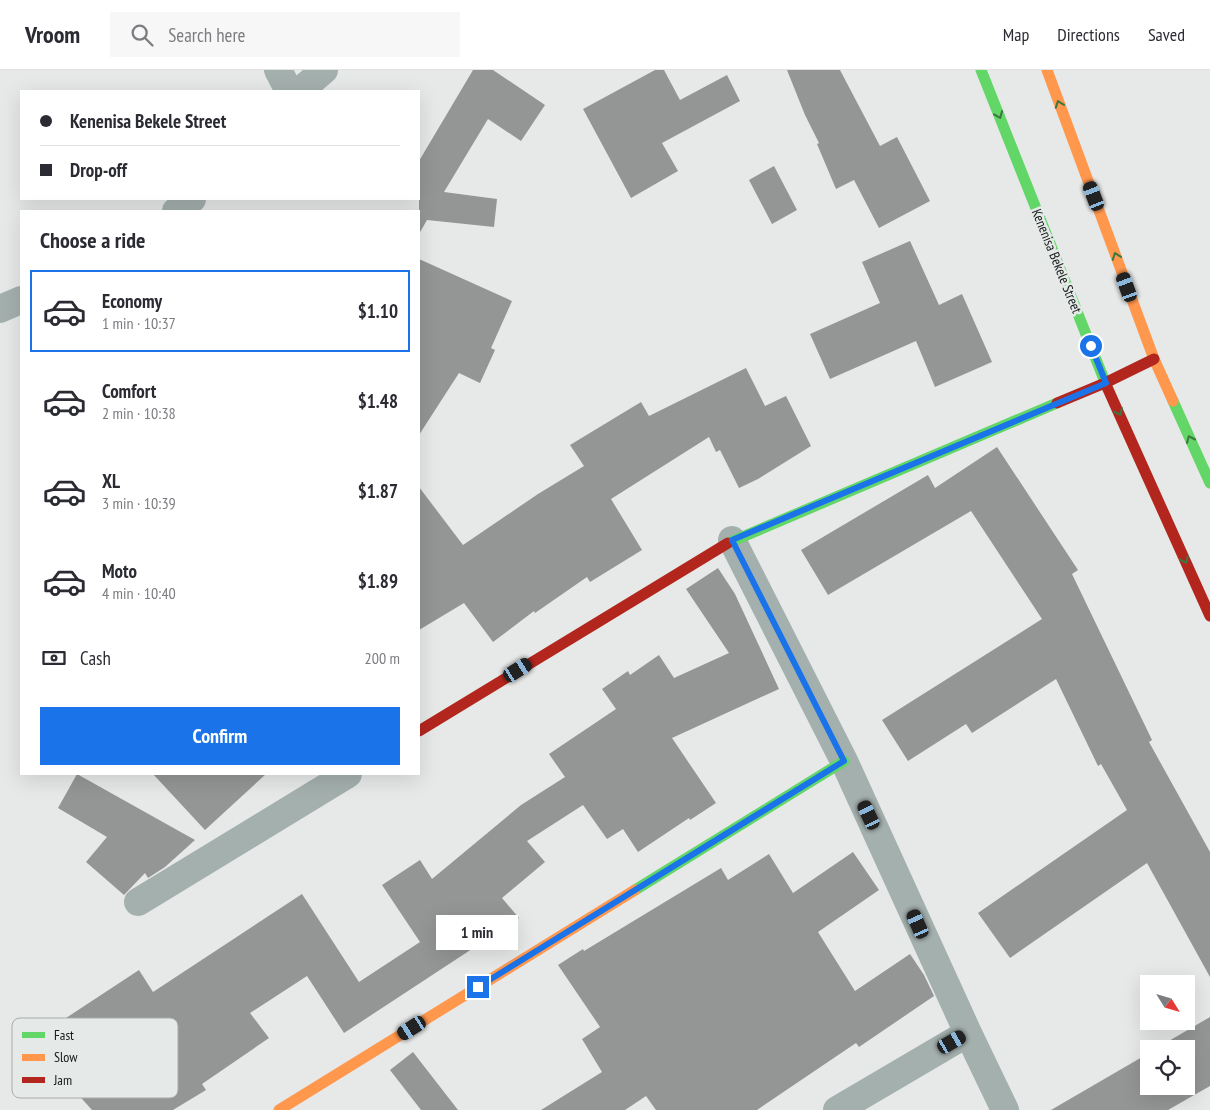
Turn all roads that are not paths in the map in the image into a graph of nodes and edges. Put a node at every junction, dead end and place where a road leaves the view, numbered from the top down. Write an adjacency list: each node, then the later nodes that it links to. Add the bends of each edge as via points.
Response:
1 (278, 70): 5 (street)
2 (324, 70): 6 (street)
3 (981, 70): 12 (street, Kenenisa Bekele Street, one-way to 12)
4 (1047, 70): 11 (street, one-way to 4)
5 (288, 90)
6 (301, 90)
7 (191, 200): 8 (street)
8 (177, 210)
9 (20, 300): 10 (street)
10 (0, 309)
11 (1154, 359): 12 (street); 13 (street, one-way to 11)
12 (1106, 383): 14 (street); 15 (street, Kenenisa Bekele Street, one-way to 15)
13 (1210, 483)
14 (732, 540): 16 (street); 17 (street)
15 (1210, 616)
16 (420, 730)
17 (844, 761): 20 (street); 21 (street)
18 (346, 775): 19 (street)
19 (138, 902)
20 (968, 1033): 22 (street); 23 (street)
21 (278, 1110)
22 (837, 1110)
23 (1005, 1110)

